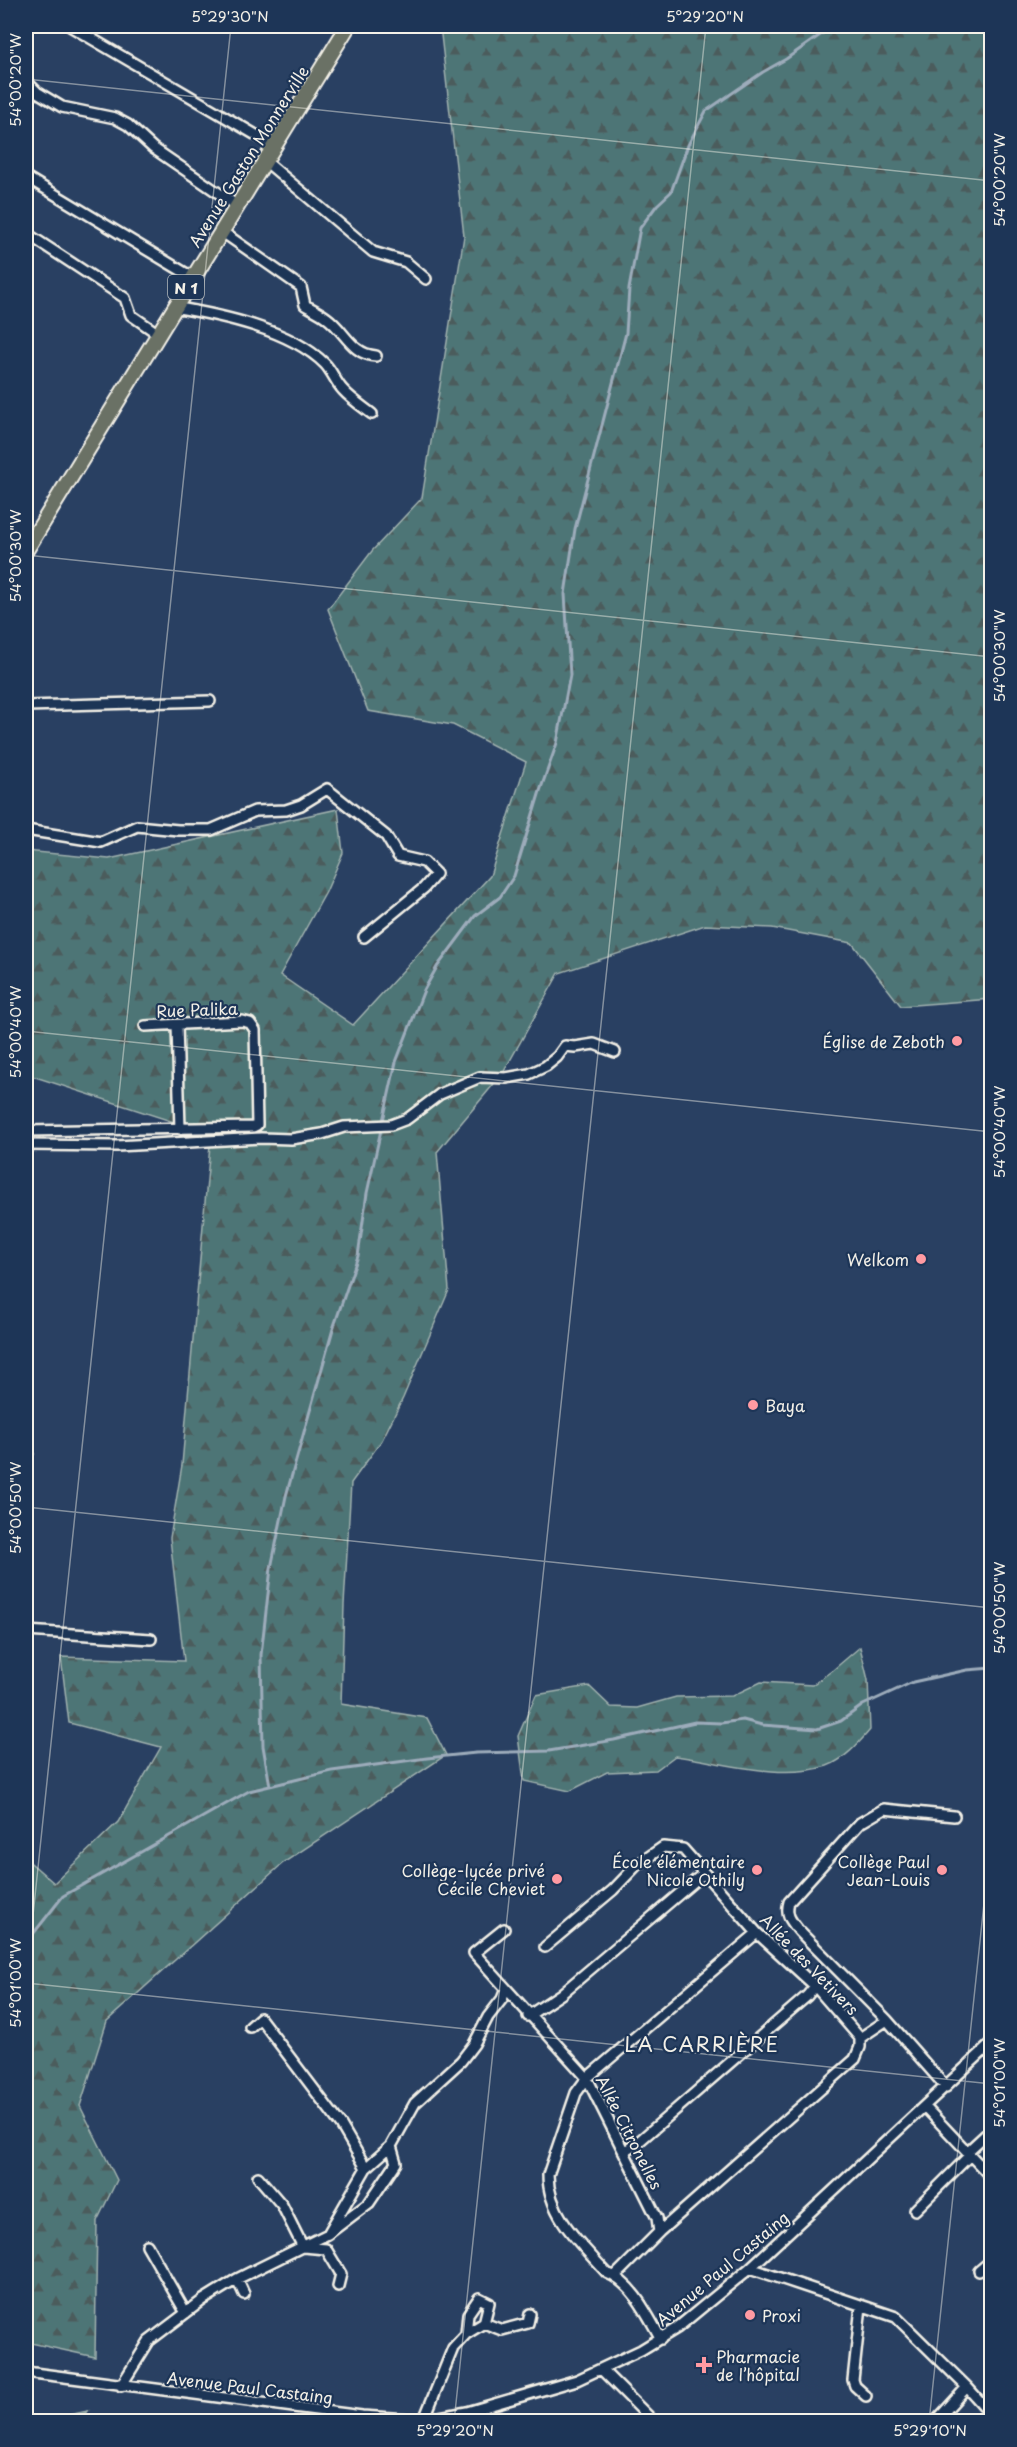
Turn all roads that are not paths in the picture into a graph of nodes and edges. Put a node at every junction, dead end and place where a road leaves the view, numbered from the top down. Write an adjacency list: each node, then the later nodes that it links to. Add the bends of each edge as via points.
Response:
1 (70, 26): 4 (street)
2 (348, 26): 4 (main road, Avenue Gaston Monnerville / N 1)
3 (26, 81): 7 (street, via 62,107 115,118 128,125 161,154)
4 (273, 146): 5 (main road, Avenue Gaston Monnerville / N 1)
5 (264, 160): 7 (main road, Avenue Gaston Monnerville / N 1); 11 (street, via 374,252 406,262)
6 (26, 177): 10 (street)
7 (236, 205): 8 (main road, Avenue Gaston Monnerville / N 1)
8 (221, 231): 10 (main road, Avenue Gaston Monnerville / N 1); 14 (street, via 301,287 305,305 327,318 355,348)
9 (26, 233): 13 (street, via 126,298 131,315)
10 (192, 277): 12 (main road, Avenue Gaston Monnerville / N 1)
11 (426, 279)
12 (173, 308): 13 (main road, Avenue Gaston Monnerville / N 1); 15 (street, via 216,314 299,344 325,364 343,390)
13 (157, 333): 16 (main road, Avenue Gaston Monnerville / N 1)
14 (376, 356)
15 (372, 414)
16 (26, 550)
17 (210, 702): 18 (street)
18 (26, 706)
19 (26, 830): 20 (street, via 101,842 137,826 211,830 255,811 286,810 301,805 327,789 386,836 398,855 424,862 436,874)
20 (364, 937)
21 (177, 1025): 22 (street, Rue Palika); 24 (street); 24 (street, Rue Palika, via 250,1023 255,1030 258,1115 253,1127)
22 (145, 1026)
23 (615, 1052): 26 (street, via 594,1044 565,1046 546,1066 529,1074 480,1077 440,1094 407,1119 391,1125 344,1126 291,1139 117,1146)
24 (180, 1129): 25 (street)
25 (26, 1131)
26 (26, 1145)
27 (26, 1631): 28 (street)
28 (151, 1639)
29 (954, 1816): 37 (street, via 884,1809 860,1823 789,1902 789,1919)
30 (704, 1873): 32 (street, Allée des Vetivers); 33 (street, Allée des Vetivers, via 683,1849 663,1847 637,1865); 36 (street, via 561,1994)
31 (504, 1929): 35 (street, Allée Citronelles, via 474,1953)
32 (757, 1933): 34 (street, Allée des Vetivers); 41 (street)
33 (545, 1947)
34 (815, 1986): 39 (street, Allée des Vetivers); 46 (street)
35 (506, 1989): 36 (street, Allée Citronelles); 45 (street, via 474,2044 411,2108)
36 (528, 2016): 41 (street, Allée Citronelles)
37 (887, 2020): 39 (street); 42 (street)
38 (250, 2027): 48 (street, via 260,2018 267,2026 340,2125)
39 (860, 2038): 52 (street, Allée des Vetivers, via 855,2059)
40 (992, 2043): 42 (street, Avenue Paul Castaing)
41 (587, 2078): 46 (street, Allée Citronelles); 59 (street, via 576,2093 548,2185 566,2226 607,2273)
42 (946, 2087): 43 (street, Avenue Paul Castaing)
43 (925, 2107): 47 (street); 57 (street, Avenue Paul Castaing)
44 (992, 2129): 47 (street)
45 (391, 2146): 48 (street); 53 (street, via 396,2163 369,2203)
46 (625, 2151): 52 (street, Allée Citronelles, via 654,2212)
47 (968, 2154): 50 (street); 51 (street)
48 (366, 2168): 53 (street)
49 (258, 2177): 55 (street, via 282,2205)
50 (992, 2178)
51 (915, 2210)
52 (659, 2232): 59 (street)
53 (328, 2234): 55 (street)
54 (147, 2245): 64 (street)
55 (303, 2247): 60 (street); 61 (street, via 326,2249 341,2274)
56 (992, 2260): 58 (street)
57 (750, 2268): 63 (street); 68 (street, Avenue Paul Castaing)
58 (979, 2271)
59 (615, 2276): 68 (street, via 627,2285)
60 (237, 2279): 62 (street); 64 (street)
61 (338, 2286)
62 (244, 2294)
63 (861, 2306): 72 (street, via 899,2319); 73 (street, via 853,2380)
64 (186, 2313): 71 (street, via 149,2341)
65 (531, 2313): 66 (street, via 528,2323 502,2330)
66 (484, 2323): 67 (street); 67 (street, via 489,2303 479,2298 468,2314)
67 (466, 2334): 75 (street, via 453,2348)
68 (661, 2339): 69 (street, Avenue Paul Castaing)
69 (601, 2369): 75 (street, Avenue Paul Castaing, via 515,2399); 76 (street)
70 (26, 2372): 71 (street, Avenue Paul Castaing)
71 (121, 2386): 75 (street, Avenue Paul Castaing)
72 (967, 2387): 74 (street); 77 (street)
73 (866, 2396)
74 (992, 2415)
75 (423, 2421)
76 (654, 2421)
77 (935, 2421)

